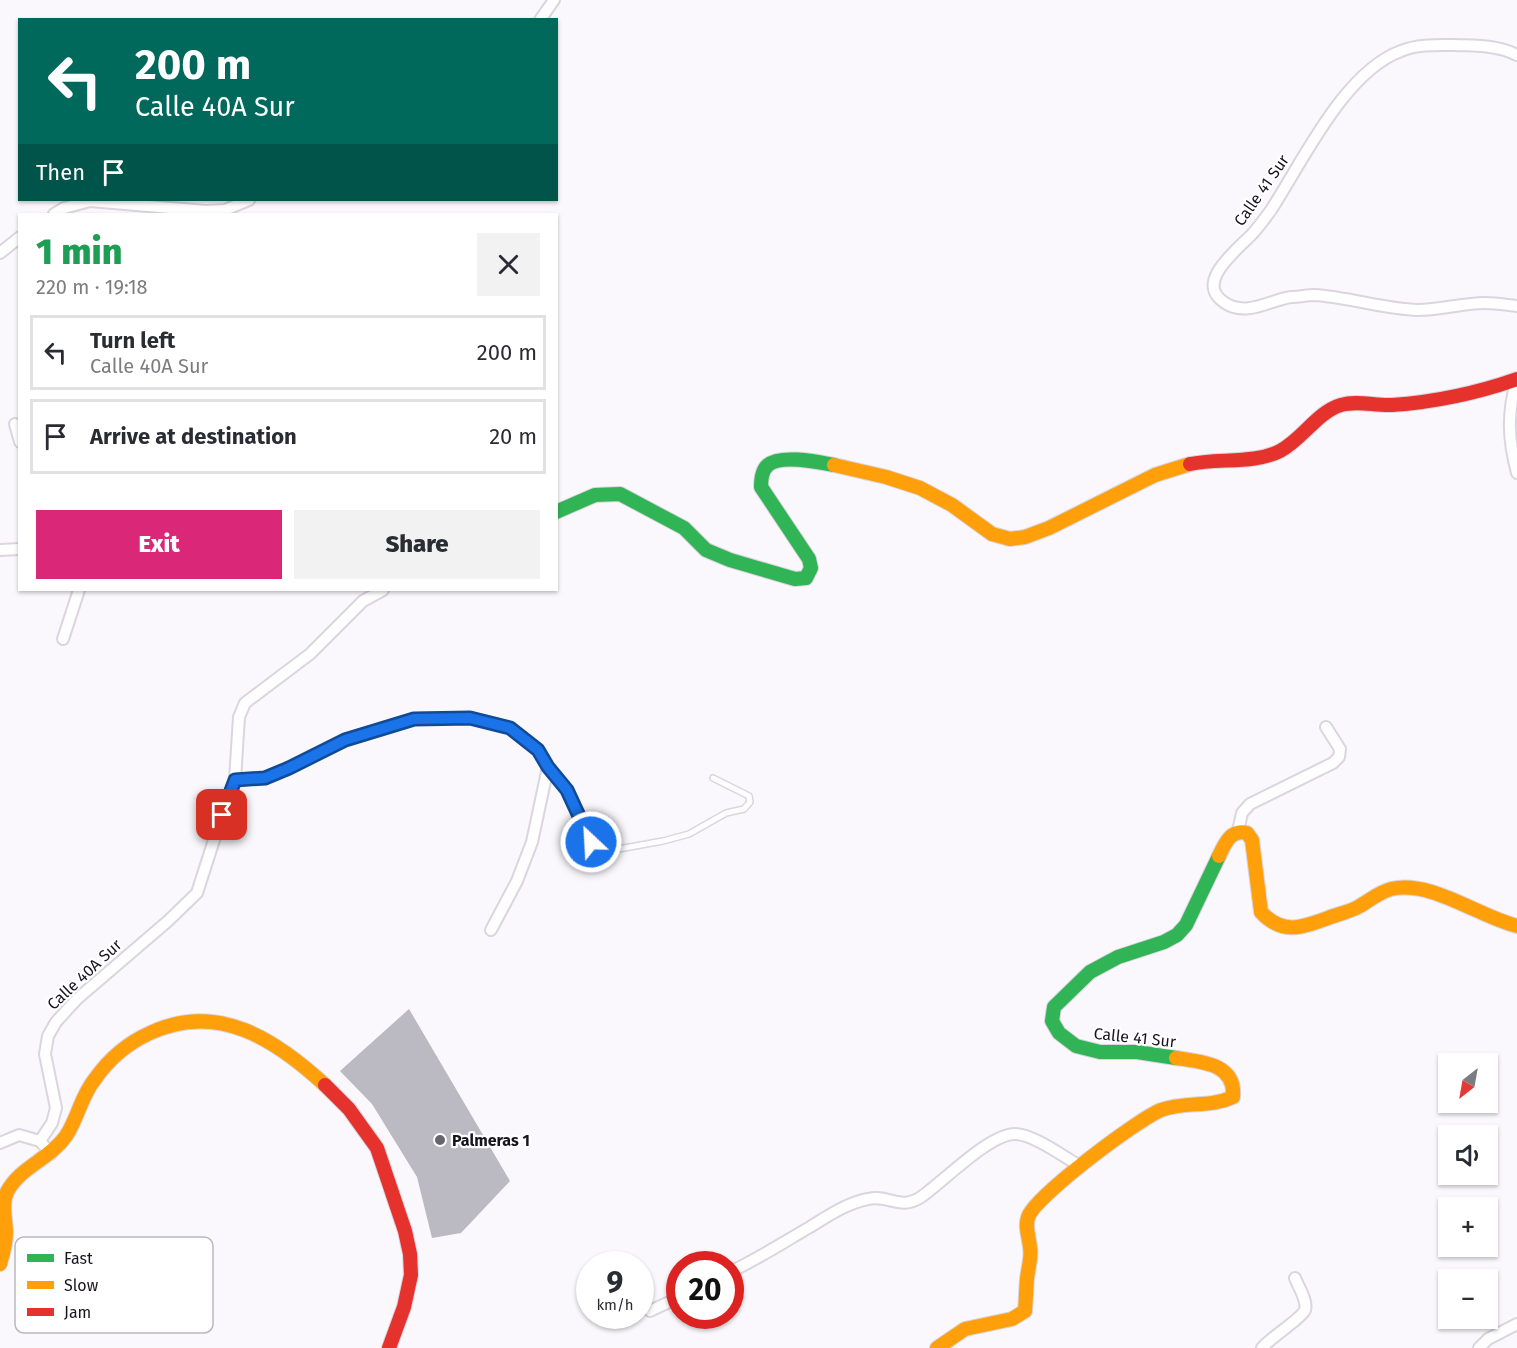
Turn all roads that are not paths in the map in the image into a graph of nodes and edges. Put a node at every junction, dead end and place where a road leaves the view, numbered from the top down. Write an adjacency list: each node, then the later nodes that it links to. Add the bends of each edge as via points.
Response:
1 (554, 0): 2 (street)
2 (541, 18)
3 (1517, 55): 10 (street, Calle 41 Sur, via 1486,46 1427,45 1401,51 1380,63 1353,84 1256,231 1222,263 1214,278 1214,290 1225,303 1239,308 1313,295 1418,310 1486,303)
4 (90, 201): 6 (street, via 207,211 225,210)
5 (90, 201): 7 (street)
6 (247, 201)
7 (56, 213)
8 (18, 239): 9 (street)
9 (0, 253)
10 (1517, 306)
11 (1517, 379): 14 (street, via 1509,413 1510,445); 15 (street, via 1391,405 1343,404 1282,450 1268,456 1210,460 1172,469 1073,518 1009,539 990,532 952,504 915,485 867,471 784,459 770,463 761,475 761,487 809,559 811,568 806,578 795,579 706,550 684,528 620,494 595,495)
12 (15, 424): 13 (street)
13 (18, 435)
14 (1517, 473)
15 (558, 511)
16 (18, 549): 17 (street)
17 (0, 550)
18 (79, 591): 20 (street)
19 (381, 591): 24 (street, Calle 40A Sur, via 363,601 310,654 245,703 239,717)
20 (63, 639)
21 (1326, 727): 25 (street, via 1340,749 1339,757 1333,764 1250,804 1242,813)
22 (548, 767): 23 (lane, via 567,790 591,842 600,850 689,834 726,813 744,809 750,802 749,796); 24 (street, via 538,750 510,728 470,718 414,719 345,740 265,778); 27 (street, via 532,842)
23 (713, 778)
24 (235, 780): 28 (street, Calle 40A Sur, via 197,893 78,999 48,1036 45,1054 56,1108)
25 (1238, 831): 26 (street, via 1247,833 1252,840 1261,912 1279,927 1305,926 1353,909 1388,889 1406,887 1430,892); 31 (street, Calle 41 Sur, via 1226,841 1186,925 1177,935 1090,972 1054,1007 1052,1020 1059,1033 1076,1046 1208,1063 1227,1073 1234,1085 1233,1097 1223,1103 1169,1107 1153,1113)
26 (1517, 926)
27 (490, 930)
28 (39, 1141): 29 (street, via 19,1135); 30 (street)
29 (0, 1143)
30 (51, 1154): 32 (street, via 24,1172 6,1194 7,1232); 36 (street, via 64,1139 96,1075 146,1035 181,1022 222,1022 261,1036 297,1060 325,1086 356,1118 378,1149 411,1266)
31 (1080, 1166): 33 (street, via 1028,1136 1006,1135 920,1198 903,1203 877,1198 857,1202); 37 (street, Calle 41 Sur, via 1029,1212 1026,1225 1031,1255 1025,1311 1009,1321 964,1330)
32 (0, 1264)
33 (744, 1264)
34 (1295, 1278): 38 (street, via 1305,1310)
35 (1517, 1324): 39 (street)
36 (389, 1348)
37 (937, 1348)
38 (1262, 1348)
39 (1479, 1348)

